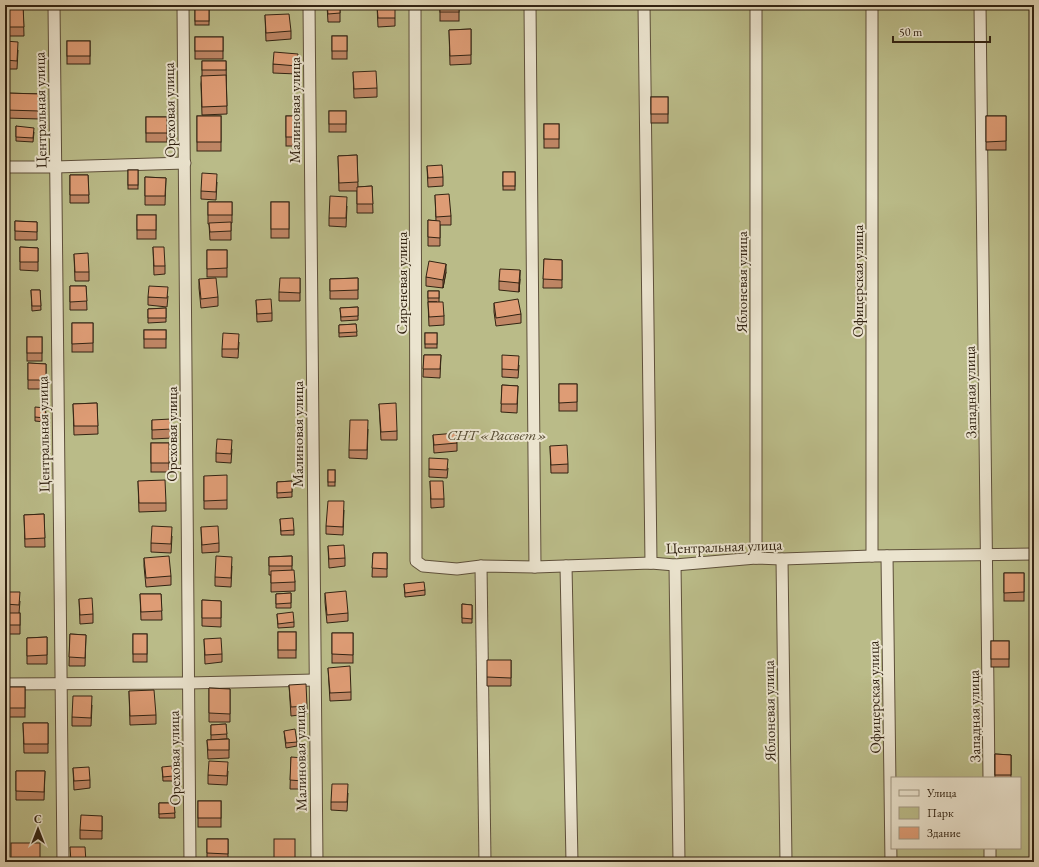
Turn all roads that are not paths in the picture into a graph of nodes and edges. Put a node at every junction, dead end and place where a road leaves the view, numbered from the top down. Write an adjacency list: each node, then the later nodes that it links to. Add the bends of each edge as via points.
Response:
1 (54, 5): 12 (street, Центральная улица)
2 (183, 5): 10 (street, Ореховая улица)
3 (308, 5): 25 (street, Малиновая улица)
4 (415, 5): 19 (street, Сиреневая улица)
5 (530, 5): 24 (street)
6 (644, 5): 20 (street)
7 (756, 5): 17 (street, Яблоневая улица)
8 (872, 5): 15 (street, Офицерская улица)
9 (980, 5): 14 (street, Западная улица)
10 (185, 163): 12 (street); 27 (street, Ореховая улица)
11 (5, 167): 12 (street)
12 (55, 167): 26 (street, Центральная улица)
13 (1034, 554): 14 (street, Центральная улица)
14 (987, 555): 16 (street, Центральная улица); 29 (street, Западная улица)
15 (872, 556): 16 (street, Центральная улица); 18 (street, Центральная улица)
16 (887, 556): 38 (street, Офицерская улица)
17 (756, 558): 18 (street, Центральная улица); 21 (street, Центральная улица)
18 (782, 559): 37 (street, Яблоневая улица)
19 (416, 561): 22 (street, Центральная улица, via 423,566 457,569)
20 (651, 564): 21 (street, Центральная улица); 23 (street, Центральная улица)
21 (675, 565): 36 (street)
22 (481, 566): 24 (street, Центральная улица); 34 (street)
23 (566, 566): 24 (street, Центральная улица); 35 (street)
24 (535, 567)
25 (314, 680): 27 (street); 33 (street, Малиновая улица)
26 (61, 683): 27 (street); 28 (street); 31 (street, Центральная улица)
27 (188, 683): 32 (street, Ореховая улица)
28 (5, 684)
29 (989, 777)
30 (990, 849): 39 (street)
31 (63, 862)
32 (190, 862)
33 (317, 862)
34 (485, 862)
35 (572, 862)
36 (679, 862)
37 (786, 862)
38 (891, 862)
39 (990, 862)

